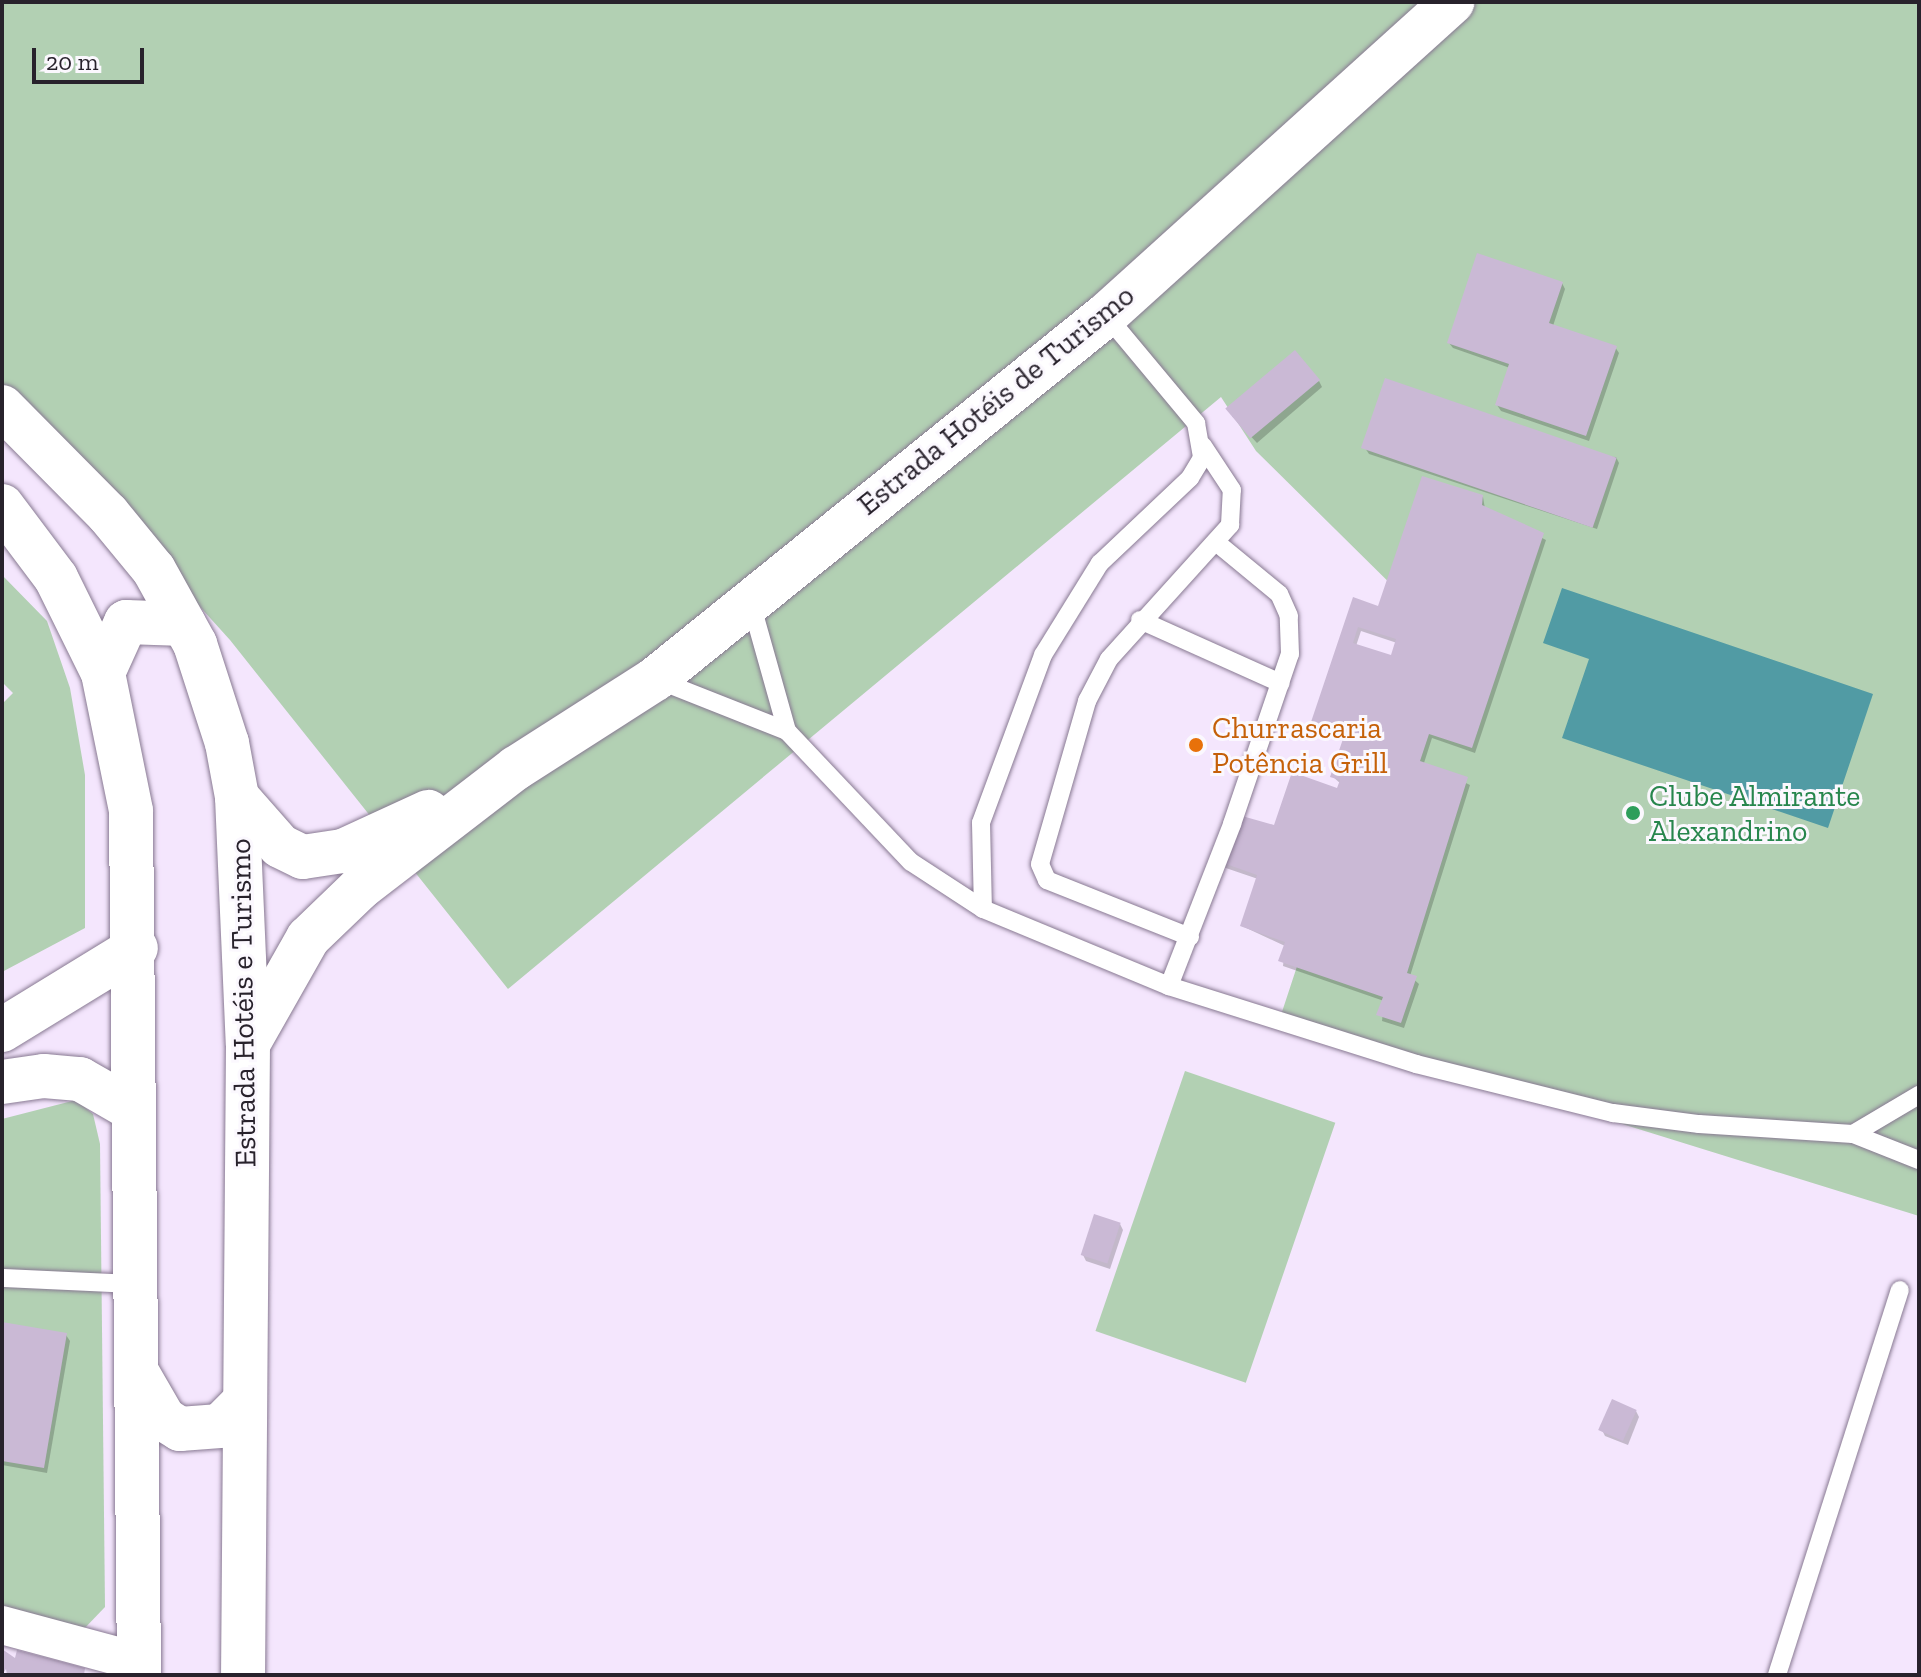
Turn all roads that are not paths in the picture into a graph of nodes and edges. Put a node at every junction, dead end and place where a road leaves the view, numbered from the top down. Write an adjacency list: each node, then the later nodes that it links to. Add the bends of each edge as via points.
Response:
1 (1452, 2): 2 (main road, Estrada Hotéis de Turismo)
2 (1106, 315): 4 (lane, via 1196,423); 7 (main road, Estrada Hotéis de Turismo)
3 (2, 407): 9 (main road, Estrada Hotéis e Turismo, via 134,543)
4 (1203, 446): 6 (lane, via 1229,483 1235,503 1230,525); 16 (lane, via 1198,469 1092,573 1043,655 981,823)
5 (2, 506): 10 (main road, via 56,578)
6 (1216, 542): 8 (lane); 12 (lane, via 1265,579 1285,603 1290,654)
7 (750, 599): 11 (main road, Estrada Hotéis de Turismo); 13 (lane)
8 (1140, 620): 12 (lane); 17 (lane, via 1109,659 1087,701 1040,864 1047,880)
9 (184, 624): 10 (main road, via 126,622); 15 (main road, Estrada Hotéis e Turismo, via 216,697)
10 (103, 673): 18 (main road, via 131,811)
11 (655, 679): 13 (lane); 14 (main road, Estrada Hotéis de Turismo)
12 (1280, 683): 17 (lane)
13 (787, 731): 16 (lane, via 911,862)
14 (516, 768): 15 (main road, Estrada Hotéis de Turismo, via 362,844 322,857 303,857 280,846); 21 (main road, Estrada Hotéis de Turismo, via 329,916 289,968)
15 (237, 797): 21 (main road, Estrada Hotéis e Turismo)
16 (983, 909): 19 (lane)
17 (1190, 937): 19 (lane)
18 (136, 948): 20 (main road); 24 (main road)
19 (1169, 986): 25 (lane, via 1416,1064 1613,1113 1712,1126)
20 (2, 1030)
21 (248, 1044): 31 (main road, Estrada Hotéis e Turismo)
22 (2, 1082): 24 (main road, via 44,1076 80,1079)
23 (1919, 1095): 25 (lane)
24 (134, 1110): 28 (main road)
25 (1853, 1134): 26 (lane)
26 (1919, 1160)
27 (2, 1278): 28 (lane)
28 (135, 1284): 30 (main road)
29 (1900, 1290): 35 (lane)
30 (138, 1374): 31 (main road, via 164,1419 180,1429 220,1426); 33 (main road)
31 (243, 1403): 34 (main road, Estrada Hotéis e Turismo)
32 (2, 1625): 33 (street)
33 (139, 1669)
34 (243, 1675)
35 (1777, 1675)

